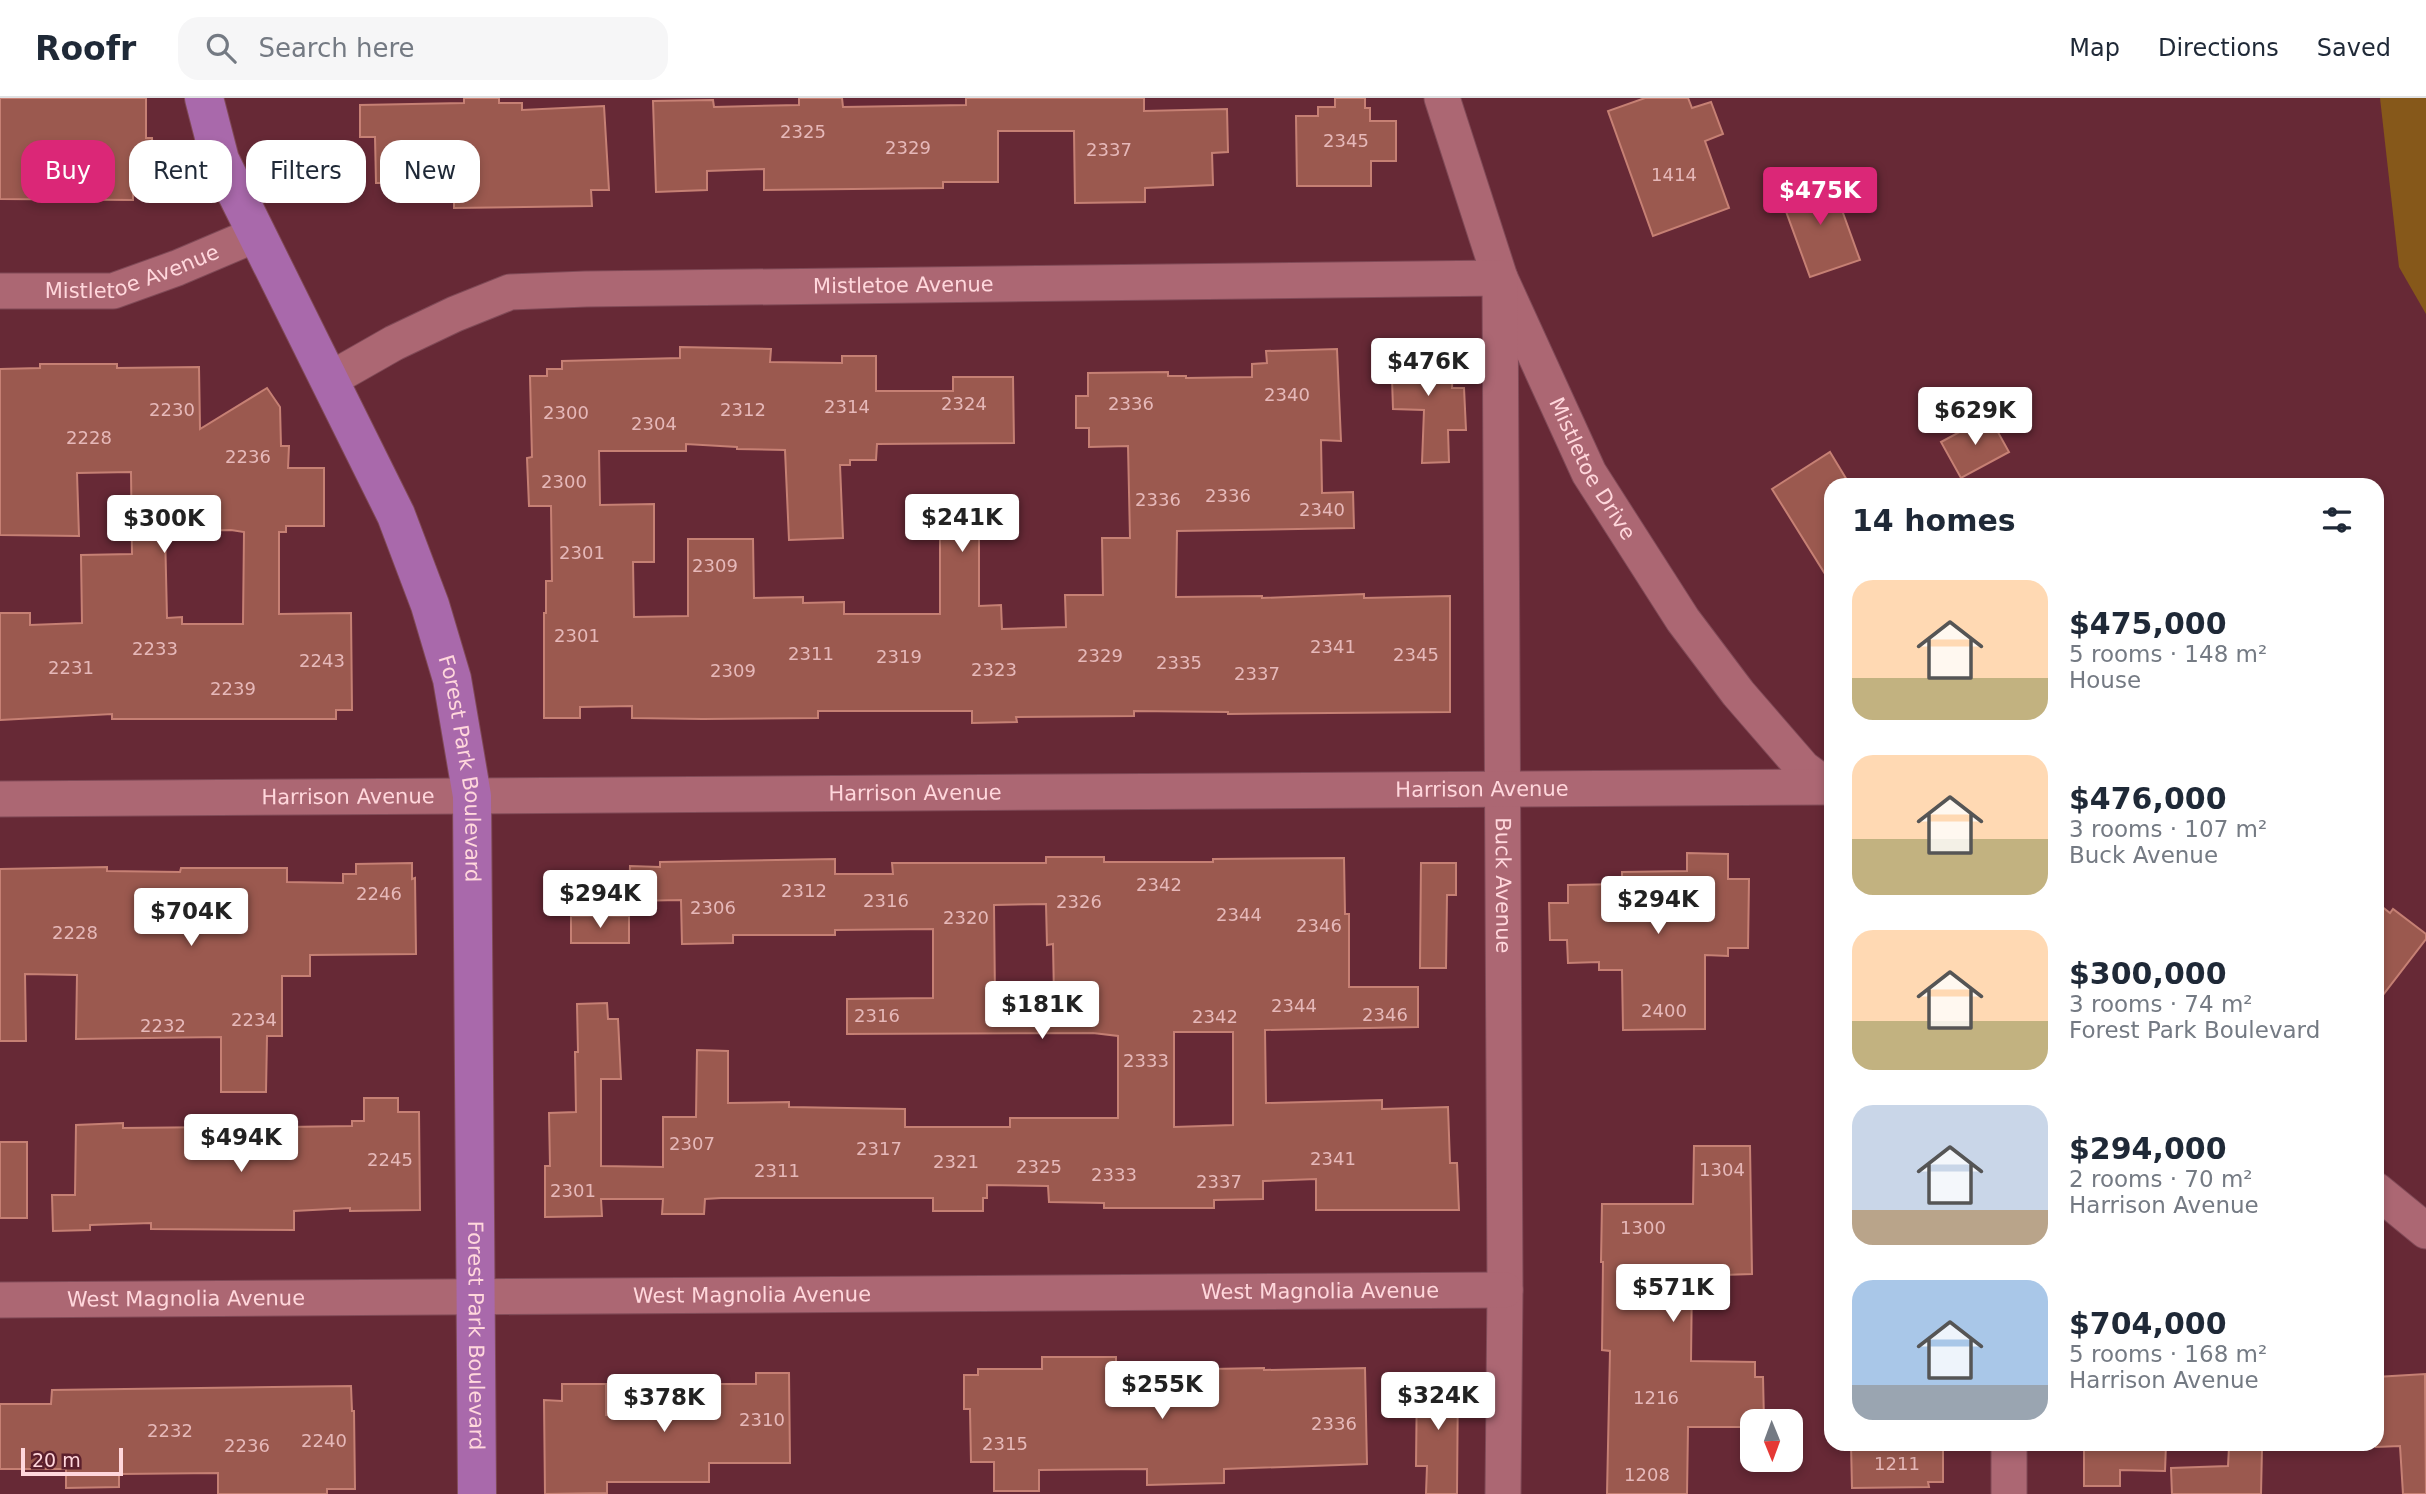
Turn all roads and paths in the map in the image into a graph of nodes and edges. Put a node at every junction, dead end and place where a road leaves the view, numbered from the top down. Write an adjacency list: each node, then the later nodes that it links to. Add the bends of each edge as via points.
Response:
1 (204, 98): 3 (main road, Forest Park Boulevard, via 220,160)
2 (1442, 98): 4 (street, Mistletoe Drive)
3 (257, 234): 5 (street, Mistletoe Avenue, via 113,291); 6 (main road, Forest Park Boulevard)
4 (1500, 278): 6 (street, Mistletoe Avenue, via 510,292 455,313); 7 (street, Mistletoe Drive, via 1589,473 1683,620 1738,693 1803,768); 9 (street, Buck Avenue)
5 (0, 291)
6 (328, 380): 10 (main road, Forest Park Boulevard, via 396,515 429,605 452,679)
7 (1824, 784)
8 (1824, 788): 9 (street, Harrison Avenue)
9 (1503, 790): 10 (street, Harrison Avenue); 14 (street, Buck Avenue)
10 (472, 796): 11 (street, Harrison Avenue); 15 (main road, Forest Park Boulevard)
11 (0, 799)
12 (2384, 1197): 13 (street)
13 (2426, 1231)
14 (1505, 1290): 15 (street, West Magnolia Avenue); 19 (street, Buck Avenue)
15 (476, 1297): 16 (street, West Magnolia Avenue); 18 (main road, Forest Park Boulevard)
16 (0, 1300)
17 (2009, 1451): 20 (street)
18 (477, 1494)
19 (1503, 1494)
20 (2009, 1494)

